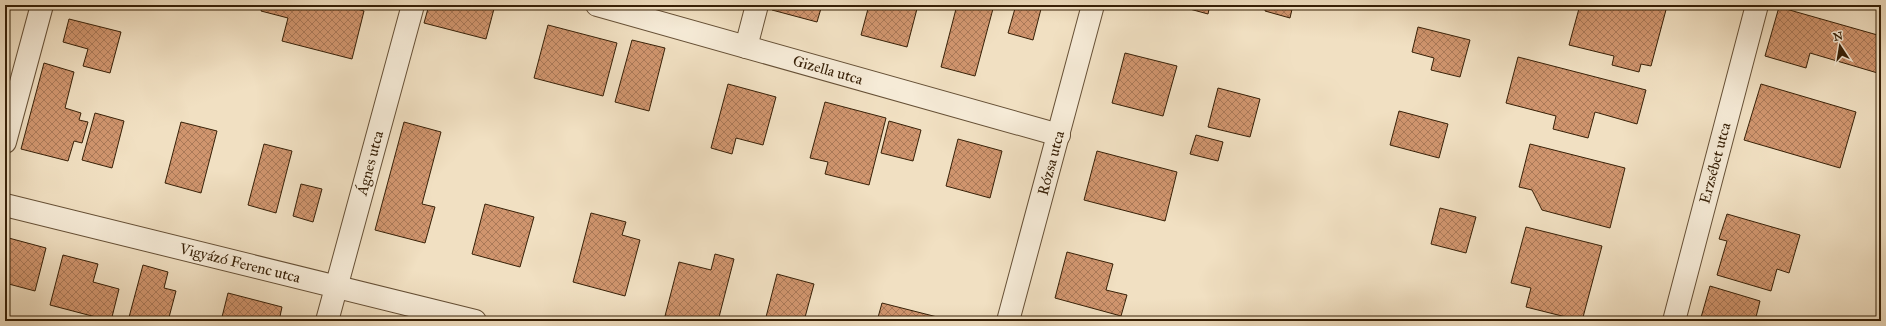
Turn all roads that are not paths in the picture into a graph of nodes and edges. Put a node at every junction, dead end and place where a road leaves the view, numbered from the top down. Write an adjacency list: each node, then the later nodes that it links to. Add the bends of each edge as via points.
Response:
1 (42, 5): 9 (street)
2 (413, 5): 11 (street, Ágnes utca)
3 (597, 5): 7 (street, Gizella utca)
4 (757, 5): 7 (street)
5 (1093, 5): 8 (street, Rózsa utca)
6 (1757, 5): 15 (street, Erzsébet utca)
7 (746, 47): 8 (street, Gizella utca)
8 (1059, 135): 14 (street, Rózsa utca)
9 (5, 142)
10 (5, 206): 11 (street, Vigyázó Ferenc utca)
11 (336, 286): 12 (street, Ágnes utca); 13 (street, Vigyázó Ferenc utca)
12 (327, 321)
13 (475, 321)
14 (1008, 321)
15 (1674, 321)

